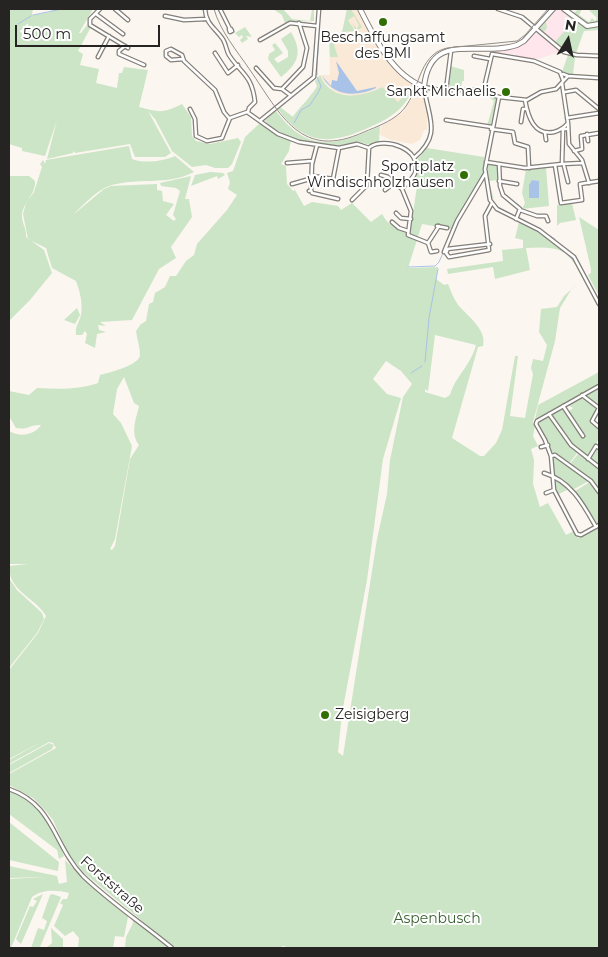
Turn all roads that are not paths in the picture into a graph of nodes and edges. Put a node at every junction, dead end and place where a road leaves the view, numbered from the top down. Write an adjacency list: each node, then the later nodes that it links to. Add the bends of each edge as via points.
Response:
1 (100, 9): 11 (street)
2 (115, 9): 14 (street)
3 (205, 9): 13 (street)
4 (220, 9): 18 (street)
5 (319, 9): 17 (street)
6 (360, 9): 37 (main road, via 379,43 401,72)
7 (498, 9): 10 (street)
8 (553, 9): 19 (main road)
9 (564, 9): 16 (main road, via 587,26)
10 (502, 10): 19 (street, via 521,17)
11 (96, 14): 20 (street); 21 (street, via 89,23)
12 (165, 16): 13 (street, via 184,20)
13 (206, 19): 31 (street, via 208,24 212,23 211,27)
14 (128, 20)
15 (299, 23): 17 (street); 22 (street, via 285,24); 38 (street, via 307,48 303,68)
16 (599, 24)
17 (317, 26): 42 (street, via 314,75)
18 (230, 29)
19 (536, 29): 23 (main road, via 514,46); 26 (street, via 564,52)
20 (123, 34)
21 (109, 36): 27 (street); 30 (street, via 126,47 119,50 119,54)
22 (260, 40)
23 (451, 51): 37 (main road, via 439,54 431,61); 39 (street)
24 (215, 54): 31 (street, via 228,73)
25 (474, 56): 29 (street)
26 (599, 56)
27 (98, 57)
28 (183, 59): 28 (street, via 173,49 166,51 171,60); 49 (street, via 214,89)
29 (490, 59): 33 (street, via 492,54 534,61); 40 (street)
30 (144, 65)
31 (238, 66): 48 (street, via 250,80 254,93 255,104)
32 (256, 68): 38 (street, via 273,87)
33 (561, 73): 34 (street); 36 (street)
34 (568, 76): 35 (street); 36 (street)
35 (599, 78)
36 (563, 82): 41 (street); 44 (street, via 553,90)
37 (424, 87): 39 (street); 67 (street, via 432,130 426,147)
38 (282, 89): 42 (street)
39 (446, 90): 40 (street)
40 (483, 92): 43 (street)
41 (564, 92): 47 (street, via 576,90); 50 (street)
42 (291, 95): 51 (street)
43 (499, 97): 44 (street); 55 (street)
44 (525, 100): 45 (street)
45 (527, 108): 53 (street); 58 (street, via 536,129)
46 (190, 109): 49 (street, via 195,119 196,136 202,140 222,138)
47 (599, 111): 50 (street)
48 (248, 112): 49 (street); 51 (street)
49 (230, 118)
50 (567, 118): 54 (street)
51 (261, 120): 63 (street, via 285,137)
52 (446, 120): 55 (street)
53 (521, 122)
54 (568, 123): 56 (street); 57 (street)
55 (492, 128): 69 (street); 75 (street, via 513,132 515,143 528,147)
56 (563, 129): 57 (street); 58 (street); 74 (street)
57 (568, 129): 66 (street, via 569,144)
58 (545, 133): 61 (street)
59 (599, 133): 60 (street)
60 (587, 134): 62 (street); 66 (street, via 581,136 582,150)
61 (546, 140)
62 (588, 141)
63 (317, 145): 64 (street); 68 (street)
64 (339, 148): 65 (street, via 358,144); 78 (street, via 333,179)
65 (369, 148): 67 (street, via 374,144 401,146); 89 (street, via 366,187)
66 (574, 151): 70 (street)
67 (414, 158): 86 (street, via 414,175)
68 (312, 161): 71 (street); 78 (street)
69 (486, 162): 72 (street); 76 (street)
70 (583, 162): 74 (street); 83 (street)
71 (287, 163)
72 (499, 164): 75 (street); 79 (street)
73 (555, 165): 74 (street); 75 (street); 83 (street, via 561,203 582,200 580,184)
74 (563, 165): 81 (street)
75 (529, 168)
76 (485, 174): 90 (street); 101 (street, via 457,221)
77 (381, 175): 82 (street)
78 (313, 177): 84 (street); 88 (street, via 312,193)
79 (499, 181): 85 (street); 91 (street, via 504,197)
80 (599, 181): 83 (street)
81 (568, 182)
82 (394, 183): 86 (street); 87 (street)
83 (589, 183)
84 (292, 184)
85 (517, 184)
86 (402, 189): 94 (street, via 411,208)
87 (385, 190)
88 (336, 196)
89 (352, 200)
90 (492, 203): 93 (street); 100 (street, via 485,216)
91 (520, 210): 93 (street); 95 (street, via 546,216)
92 (396, 213): 94 (street, via 401,218)
93 (516, 218): 103 (street, via 545,234 574,257)
94 (411, 219): 98 (street)
95 (548, 221)
96 (392, 222): 98 (street)
97 (447, 228): 99 (street, via 438,226)
98 (408, 231): 99 (street, via 408,235)
99 (428, 243): 102 (street, via 431,252)
100 (490, 244): 101 (street); 101 (street, via 487,252 449,256)
101 (446, 250)
102 (437, 251)
103 (599, 304)
104 (599, 387): 105 (street)
105 (582, 396): 106 (street); 107 (street)
106 (563, 406): 108 (street); 110 (street)
107 (599, 408): 109 (street, via 592,422)
108 (549, 414): 111 (street, via 536,424); 115 (street, via 571,445)
109 (599, 427)
110 (583, 436)
111 (548, 445): 112 (street); 114 (street)
112 (541, 448)
113 (599, 448): 115 (street, via 595,448)
114 (551, 456): 118 (street); 120 (street, via 555,455 590,481)
115 (588, 459): 116 (street)
116 (599, 467)
117 (544, 472): 118 (street)
118 (551, 475): 119 (street); 122 (street, via 578,495)
119 (554, 490): 121 (street); 122 (street, via 577,534)
120 (599, 492)
121 (546, 493)
122 (598, 526)
123 (9, 789): 124 (street, Forststraße, via 42,809 66,855 84,876)
124 (172, 948)

